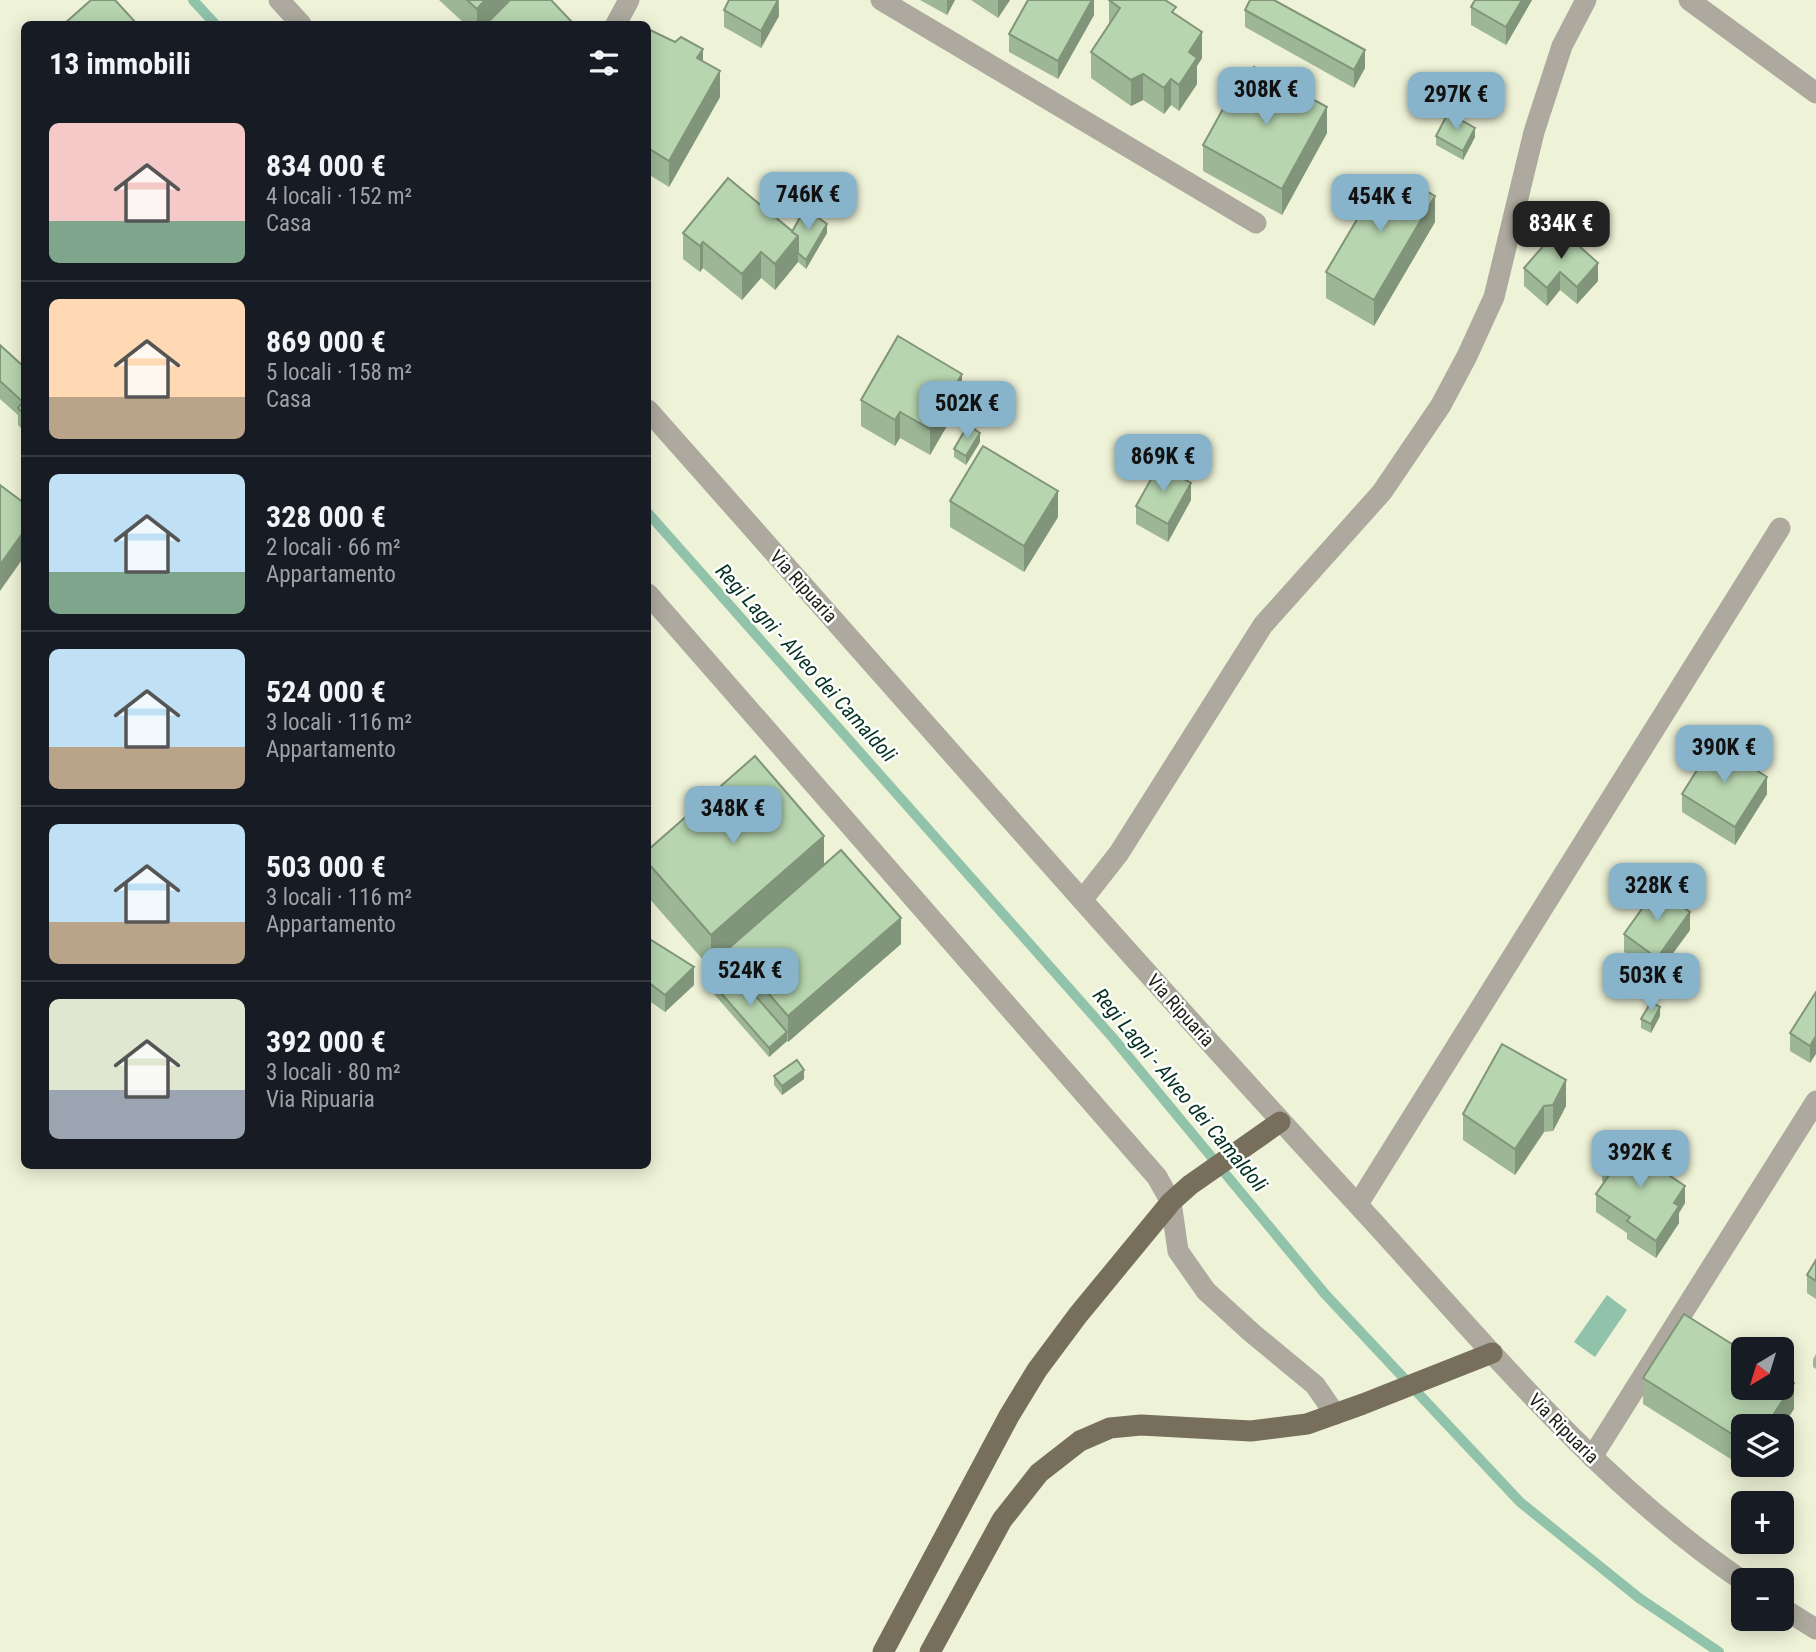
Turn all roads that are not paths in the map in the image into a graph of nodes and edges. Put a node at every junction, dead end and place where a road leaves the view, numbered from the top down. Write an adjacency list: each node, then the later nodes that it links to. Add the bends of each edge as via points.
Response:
1 (279, 0): 6 (street)
2 (629, 0): 7 (street)
3 (880, 0): 9 (street)
4 (1586, 0): 13 (street, via 1562,46 1534,132 1494,297 1441,405 1382,492 1263,625 1119,853)
5 (1689, 0): 8 (street)
6 (298, 21)
7 (618, 21)
8 (1816, 93)
9 (1256, 223)
10 (651, 413): 13 (street, Via Ripuaria)
11 (1780, 528): 17 (street)
12 (651, 597): 16 (street, via 1157,1177)
13 (1083, 899): 15 (street, Via Ripuaria)
14 (1816, 1101): 20 (street)
15 (1280, 1122): 16 (main road); 17 (street, Via Ripuaria)
16 (1171, 1202): 19 (street, via 1178,1251 1206,1291 1315,1385); 24 (main road, via 1037,1370)
17 (1358, 1204): 18 (street, Via Ripuaria)
18 (1492, 1353): 19 (main road); 20 (street, Via Ripuaria)
19 (1335, 1414): 25 (main road, via 1307,1424 1251,1431 1141,1425 1110,1428 1080,1441 1039,1473 1002,1520)
20 (1592, 1457): 21 (street, Via Ripuaria, via 1644,1505)
21 (1731, 1572)
22 (1794, 1615): 23 (street)
23 (1816, 1629)
24 (883, 1652)
25 (930, 1652)

